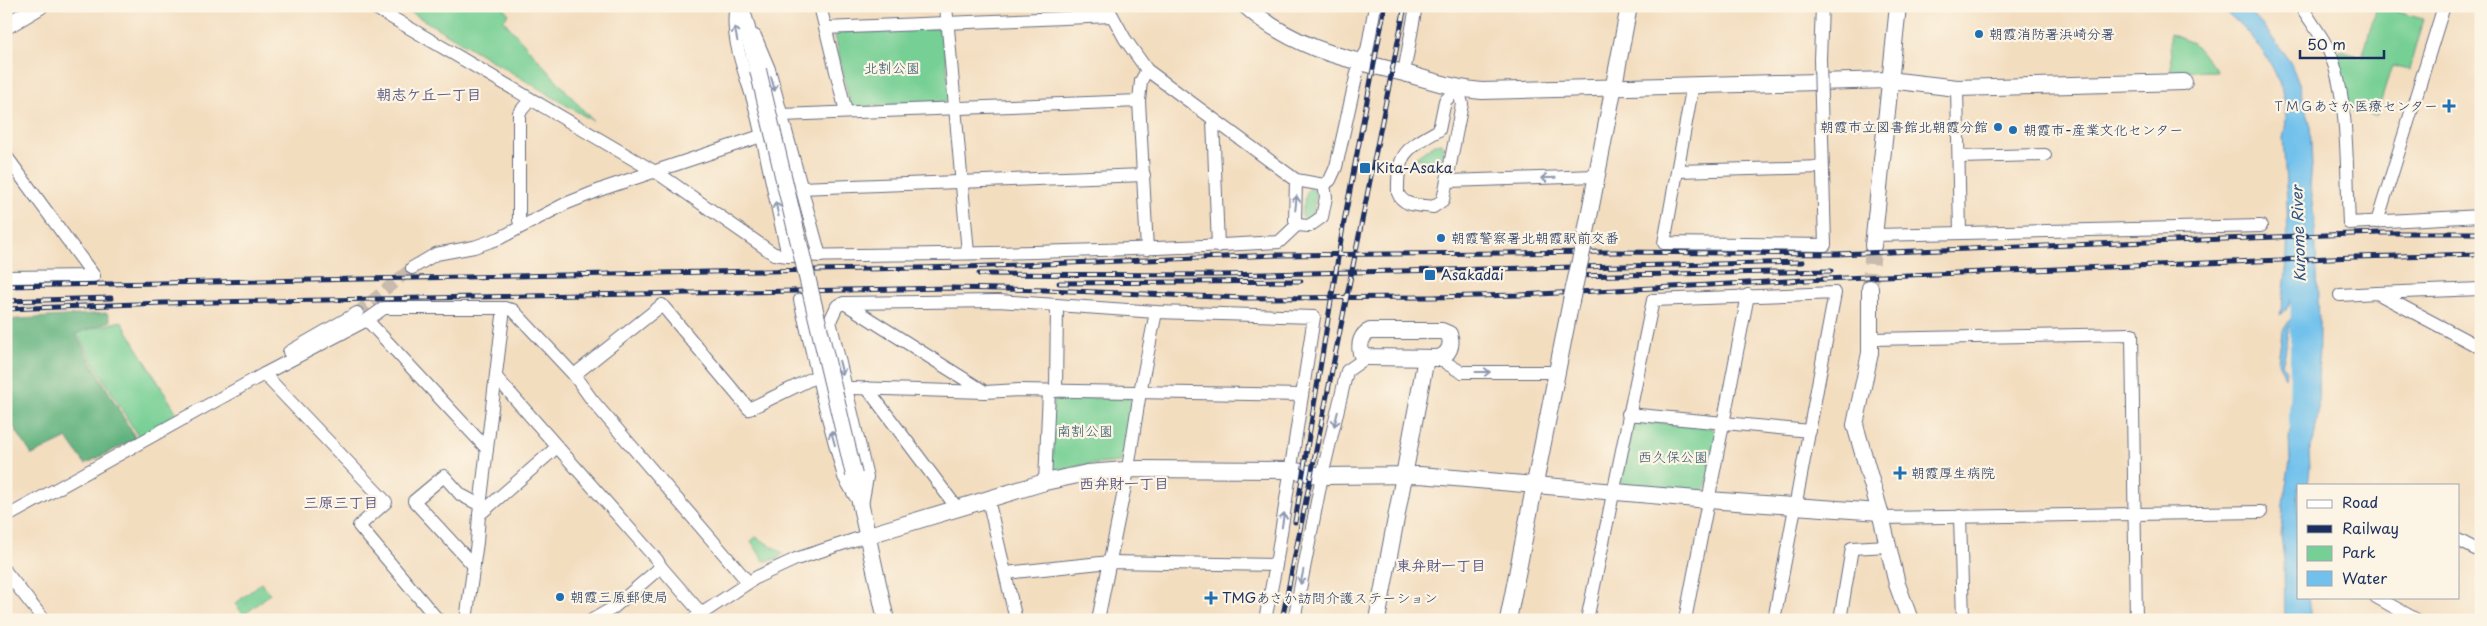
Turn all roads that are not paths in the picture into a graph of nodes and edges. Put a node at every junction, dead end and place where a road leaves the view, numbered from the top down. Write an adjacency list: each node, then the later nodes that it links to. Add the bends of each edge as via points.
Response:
1 (40, 6): 17 (street)
2 (372, 6): 28 (street)
3 (736, 6): 35 (street, one-way to 3, via 734,19)
4 (741, 6): 32 (street, one-way to 32, via 769,69); 107 (street, bridge)
5 (820, 6): 18 (street)
6 (946, 6): 16 (street)
7 (1246, 6): 19 (street, via 1288,36)
8 (1375, 6): 19 (street, via 1367,50)
9 (1416, 6): 21 (street)
10 (1629, 6): 27 (street)
11 (1822, 6): 40 (street, bridge)
12 (1898, 6): 22 (street)
13 (2301, 6): 51 (street, via 2326,46 2337,74 2343,114 2349,223)
14 (2444, 6): 51 (street)
15 (1109, 11): 16 (street); 20 (street, via 1132,52)
16 (948, 24): 18 (street); 30 (street)
17 (6, 26)
18 (825, 28): 31 (street)
19 (1359, 64): 21 (street); 48 (street, via 1336,167)
20 (1147, 70): 29 (street, via 1140,81); 33 (street)
21 (1404, 73): 25 (street)
22 (1889, 80): 24 (street); 26 (street); 56 (street)
23 (2184, 82): 26 (street)
24 (1693, 84): 27 (street); 42 (street)
25 (1458, 88): 27 (street, via 1482,91); 34 (street, via 1445,101); 36 (street, via 1462,104)
26 (1957, 88): 39 (street)
27 (1612, 89): 44 (street)
28 (530, 100): 41 (street); 53 (street, via 519,113)
29 (1139, 101): 30 (street); 43 (street)
30 (956, 107): 31 (street); 47 (street)
31 (846, 112): 32 (street)
32 (782, 115): 49 (street)
33 (1213, 120): 45 (street); 57 (street)
34 (1439, 130): 36 (street, via 1450,136); 46 (street, via 1406,150 1398,193 1408,204 1436,206 1443,200)
35 (761, 136): 41 (street); 60 (street, one-way to 35)
36 (1455, 145): 46 (street)
37 (2045, 154): 39 (street)
38 (6, 156): 63 (street, via 94,276)
39 (1960, 157): 55 (street)
40 (1822, 167): 42 (street); 42 (street, via 1825,245 1664,243)
41 (652, 171): 53 (street, via 565,204); 60 (street, via 774,254)
42 (1676, 171)
43 (1144, 175): 47 (street); 58 (street)
44 (1596, 176): 46 (street, one-way to 46); 81 (street, bridge)
45 (1296, 180): 48 (street); 52 (street, one-way to 45, via 1294,220)
46 (1448, 181)
47 (963, 183): 49 (street); 59 (street)
48 (1324, 185): 52 (street, via 1326,197 1322,217 1309,226)
49 (800, 188): 61 (street)
50 (2481, 216): 51 (street)
51 (2377, 222)
52 (1297, 225): 57 (street, via 1279,242)
53 (521, 226): 62 (street, via 474,247 436,254)
54 (2261, 226): 55 (street)
55 (1960, 233): 56 (street)
56 (1874, 240)
57 (1218, 246): 58 (street)
58 (1147, 249): 59 (street)
59 (968, 253): 61 (street)
60 (788, 256): 61 (street)
61 (820, 256)
62 (412, 268)
63 (6, 277)
64 (1870, 288): 77 (street)
65 (2481, 289): 66 (street)
66 (2377, 292): 68 (street); 78 (street)
67 (1748, 295): 93 (street, via 1653,300); 94 (street); 95 (street, via 1835,293)
68 (2340, 295)
69 (800, 300): 76 (street)
70 (844, 302): 71 (street); 75 (street, via 837,306); 89 (street)
71 (1057, 305): 73 (street); 88 (street)
72 (504, 308): 74 (street, via 384,308); 83 (street, via 513,310); 85 (street)
73 (1156, 312): 90 (street); 91 (street, via 1314,317)
74 (362, 316): 82 (street, via 266,365); 97 (street)
75 (830, 321): 76 (street); 86 (street, one-way to 86)
76 (806, 326): 84 (street)
77 (1871, 339): 112 (street, via 2132,334); 113 (street, via 1855,425)
78 (2481, 348)
79 (1367, 357): 80 (street); 80 (street, via 1361,353 1361,341 1370,331 1442,331 1450,338 1450,349 1448,354); 101 (street, one-way to 101, via 1347,371)
80 (1432, 358): 81 (street, one-way to 81, via 1461,372); 100 (street)
81 (1556, 372): 103 (street)
82 (264, 374): 115 (street); 130 (street, via 386,502 359,526)
83 (574, 375): 84 (street, via 662,305 749,409); 126 (street)
84 (817, 376): 92 (street)
85 (496, 377): 96 (street); 97 (street)
86 (846, 388): 87 (street); 92 (street); 107 (street, via 867,477)
87 (868, 388): 89 (street); 109 (street)
88 (1053, 391): 89 (street); 90 (street); 102 (street)
89 (985, 392)
90 (1140, 392): 91 (street); 98 (street)
91 (1302, 394): 99 (street)
92 (823, 399): 107 (street, one-way to 92, via 844,477)
93 (1628, 414): 94 (street); 104 (street)
94 (1724, 424): 95 (street); 106 (street)
95 (1810, 431): 108 (street)
96 (557, 447): 110 (street); 123 (street)
97 (486, 449): 110 (street)
98 (1128, 469): 99 (street); 102 (street); 120 (street)
99 (1291, 470): 101 (street); 121 (street, one-way to 99)
100 (1406, 474): 101 (street); 103 (street); 138 (street)
101 (1322, 476): 137 (street, one-way to 137)
102 (1045, 482): 105 (street)
103 (1534, 486): 104 (street); 139 (street)
104 (1612, 492): 106 (street); 140 (street)
105 (988, 499): 109 (street); 125 (street)
106 (1708, 500): 108 (street); 141 (street)
107 (862, 507): 116 (street)
108 (1795, 507): 113 (street); 142 (street)
109 (957, 508): 116 (street)
110 (479, 510): 122 (street); 122 (street, via 444,476 414,501)
111 (2261, 512): 112 (street)
112 (2135, 513): 114 (street); 146 (street)
113 (1880, 515): 114 (street); 118 (street)
114 (1960, 516): 145 (street)
115 (6, 517)
116 (869, 535): 126 (street, via 796,559); 133 (street)
117 (2460, 541): 119 (street)
118 (1888, 546): 143 (street, via 1852,548); 144 (street)
119 (2481, 552)
120 (1110, 562): 121 (street); 125 (street); 135 (street)
121 (1276, 565): 136 (street)
122 (474, 566): 131 (street)
123 (661, 567): 128 (street); 132 (street, via 613,608)
124 (6, 572): 129 (street)
125 (1006, 573): 134 (street)
126 (748, 582): 128 (street)
127 (2382, 599): 147 (street)
128 (696, 616)
129 (44, 620)
130 (438, 620)
131 (466, 620)
132 (592, 620)
133 (886, 620)
134 (1016, 620)
135 (1098, 620)
136 (1265, 620)
137 (1294, 620)
138 (1377, 620)
139 (1508, 620)
140 (1587, 620)
141 (1685, 620)
142 (1774, 620)
143 (1840, 620)
144 (1910, 620)
145 (1962, 620)
146 (2136, 620)
147 (2417, 620)

